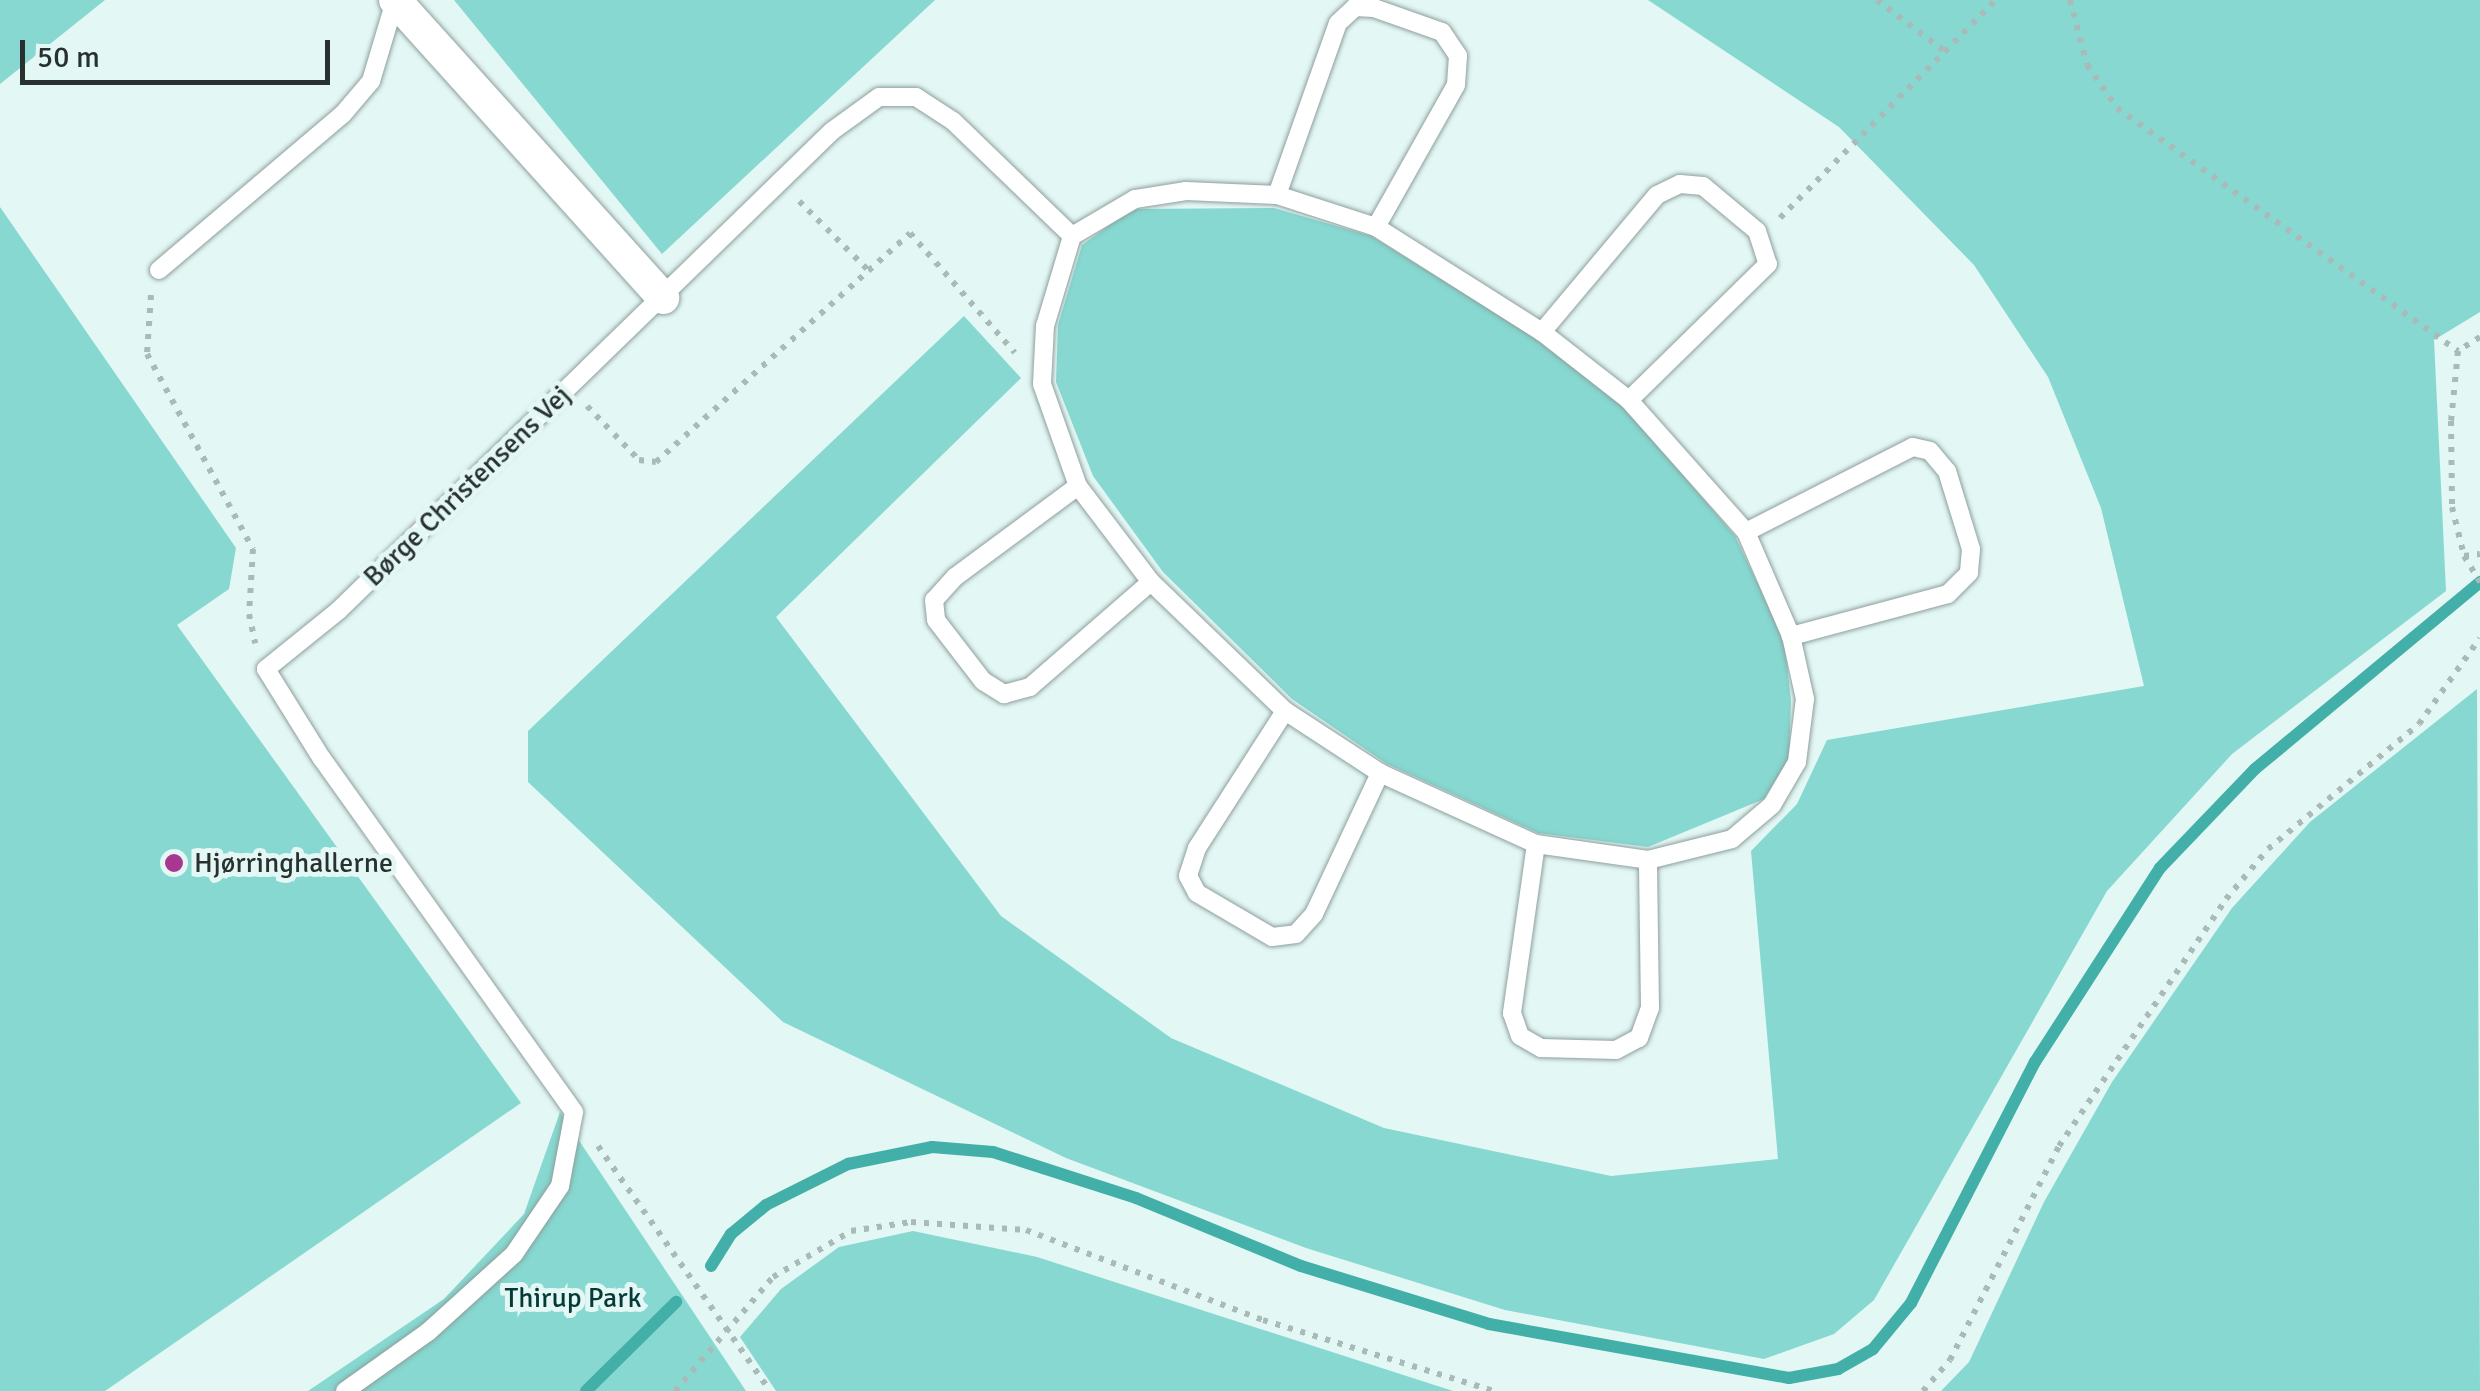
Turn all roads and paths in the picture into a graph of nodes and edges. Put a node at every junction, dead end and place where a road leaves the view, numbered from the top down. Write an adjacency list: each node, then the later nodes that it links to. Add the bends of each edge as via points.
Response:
1 (395, 0): 11 (lane, via 371,81 344,114); 13 (street)
2 (1878, 0): 5 (path)
3 (1996, 0): 5 (path)
4 (2070, 0): 16 (path, via 2087,64 2117,108)
5 (1943, 50): 9 (path, via 1784,216)
6 (781, 182): 10 (lane, Børge Christensens Vej, via 879,97 916,97 953,121); 12 (path); 13 (lane, Børge Christensens Vej)
7 (1277, 196): 8 (lane); 8 (lane, via 1338,23 1355,8 1374,8 1442,32 1458,56 1456,84); 10 (lane, via 1186,191 1136,198)
8 (1376, 227): 14 (lane)
9 (1757, 232): 14 (lane, via 1703,186 1680,184 1656,195); 19 (lane, via 1768,264)
10 (1072, 236): 17 (lane, via 1045,326)
11 (159, 270): 28 (path, via 144,328 147,354 247,532 254,560 248,614)
12 (868, 271): 17 (path, via 910,233); 18 (path, via 656,462 639,460)
13 (663, 298): 18 (lane, Børge Christensens Vej)
14 (1542, 332): 19 (lane)
15 (2480, 336): 16 (path)
16 (2458, 352): 23 (path, via 2452,507)
17 (1042, 384): 20 (lane)
18 (569, 388): 28 (lane, Børge Christensens Vej, via 339,610)
19 (1629, 400): 21 (lane)
20 (1078, 486): 24 (lane); 24 (lane, via 934,600 936,620 948,636 983,681 1004,694 1030,687)
21 (1746, 532): 26 (lane); 26 (lane, via 1913,447 1930,451 1947,471 1971,549 1968,573 1948,594)
22 (2480, 554): 23 (path)
23 (2464, 556): 25 (path)
24 (1152, 582): 29 (lane)
25 (2480, 582)
26 (1791, 636): 32 (lane, via 1805,699 1797,762 1772,805 1732,839)
27 (2480, 638): 39 (path, via 2420,724 2268,849 2226,900 2059,1146 1950,1360)
28 (266, 669): 33 (lane, via 322,760)
29 (1285, 712): 30 (lane); 30 (lane, via 1198,848 1188,876 1197,893 1272,937 1296,934 1314,914)
30 (1380, 774): 31 (lane)
31 (1536, 844): 32 (lane); 32 (lane, via 1512,1013 1520,1036 1541,1048 1616,1050 1639,1038 1650,1008)
32 (1648, 860)
33 (574, 1112): 34 (path); 35 (lane, via 560,1186 514,1254 428,1332)
34 (727, 1330): 36 (path); 37 (path); 38 (path, via 773,1277 850,1231 911,1222 1026,1230 1263,1320)
35 (345, 1391)
36 (675, 1391)
37 (770, 1391)
38 (1494, 1391)
39 (1923, 1391)

